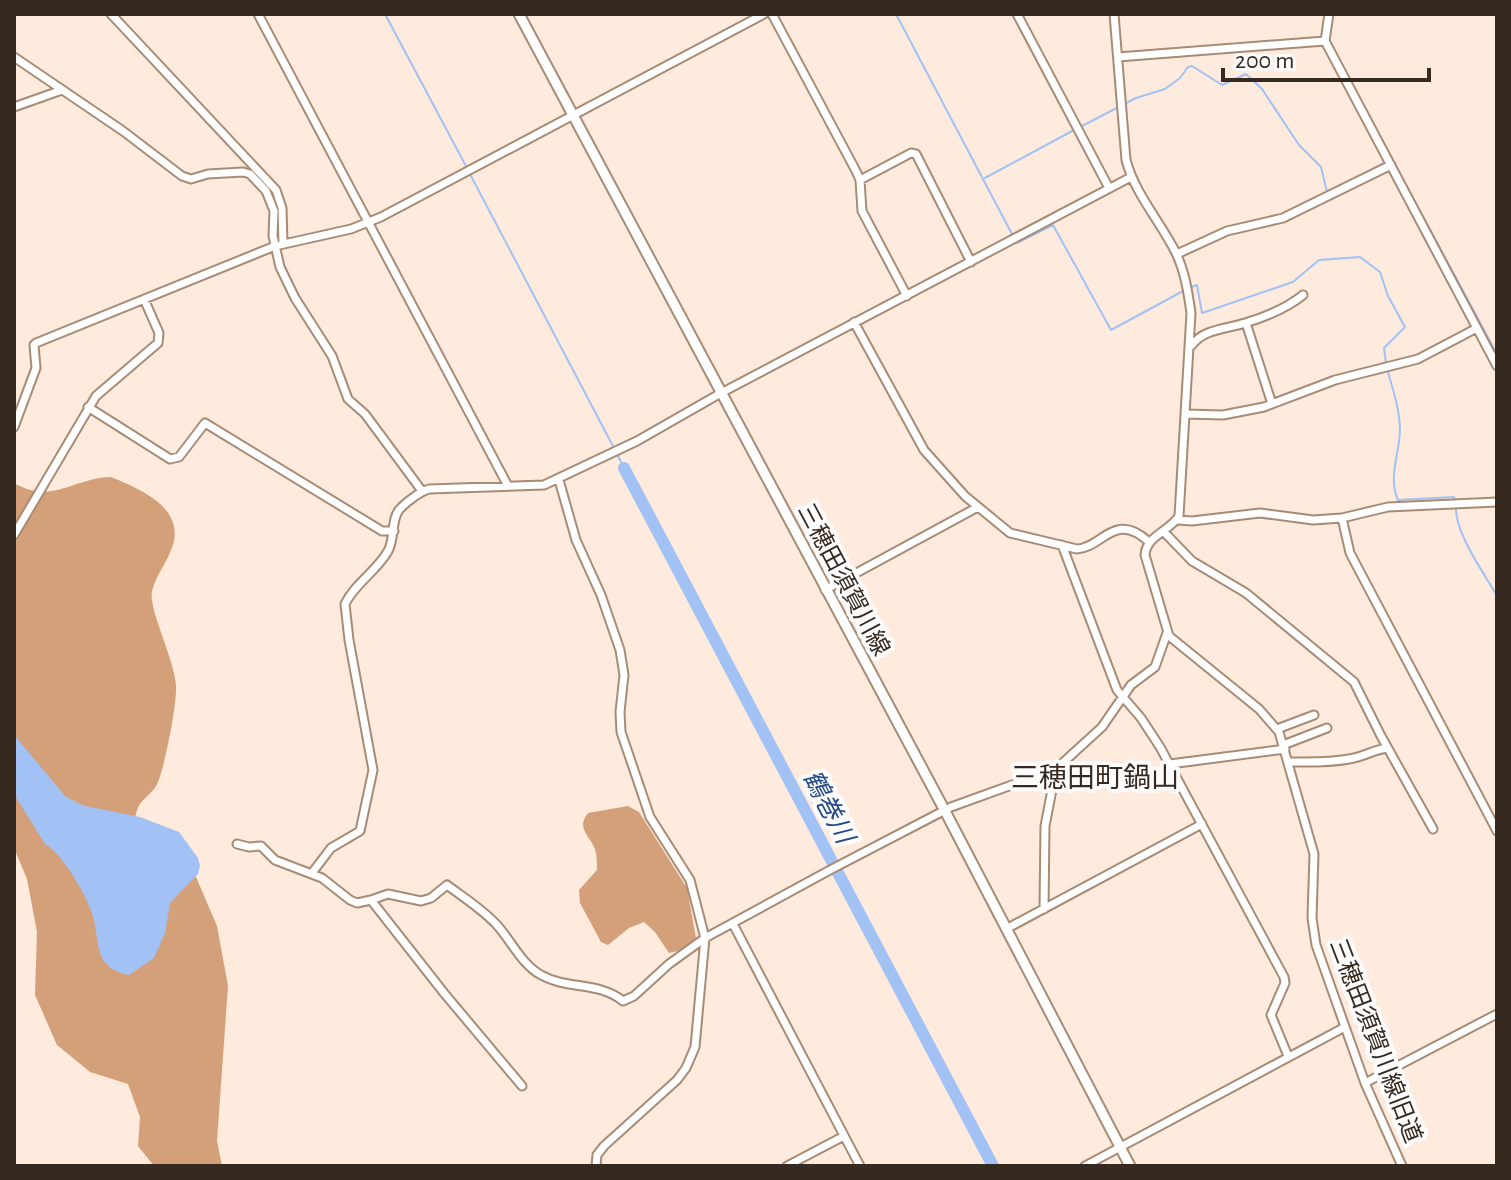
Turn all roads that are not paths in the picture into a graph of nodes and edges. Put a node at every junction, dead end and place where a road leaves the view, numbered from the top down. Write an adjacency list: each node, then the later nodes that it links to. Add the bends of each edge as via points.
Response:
1 (111, 14): 20 (street, via 276,190 282,208)
2 (258, 14): 19 (street)
3 (519, 14): 14 (main road, 三穂田須賀川線)
4 (764, 14): 14 (street)
5 (772, 14): 17 (street)
6 (1017, 14): 18 (street)
7 (1114, 14): 11 (street)
8 (1329, 14): 9 (street)
9 (1325, 41): 11 (street); 15 (street)
10 (14, 57): 12 (street)
11 (1118, 57): 16 (street)
12 (62, 90): 13 (street); 20 (street, via 182,176 250,174 272,204)
13 (14, 107)
14 (572, 115): 19 (street); 31 (main road, 三穂田須賀川線)
15 (1391, 165): 21 (street, via 1283,218 1227,231); 28 (street)
16 (1131, 177): 18 (street); 21 (street)
17 (860, 180): 22 (street, via 916,154); 24 (street, via 862,211)
18 (1109, 188): 22 (street)
19 (369, 223): 20 (street); 37 (street)
20 (279, 245): 25 (street); 38 (street, via 280,267 332,356 348,399)
21 (1177, 254): 29 (street, via 1187,284)
22 (971, 262): 24 (street)
23 (1303, 295): 27 (street)
24 (907, 296): 26 (street)
25 (144, 299): 33 (street, via 158,343); 35 (street, via 35,343 36,368)
26 (854, 322): 31 (street); 40 (street, via 924,450)
27 (1246, 323): 29 (street, via 1202,335); 32 (street)
28 (1477, 328): 30 (street); 32 (street, via 1418,359 1321,384)
29 (1190, 346): 34 (street)
30 (1497, 366)
31 (721, 393): 36 (street); 48 (main road, 三穂田須賀川線)
32 (1272, 404): 34 (street, via 1223,415)
33 (88, 407): 43 (street, via 170,459 179,457 205,423 382,531); 45 (street)
34 (1185, 414): 42 (street)
35 (14, 427)
36 (559, 480): 37 (street); 69 (street, via 576,540 620,650 621,732 650,817 690,880)
37 (508, 486): 38 (street)
38 (422, 491): 43 (street, via 398,511)
39 (1497, 502): 41 (street, via 1388,507)
40 (978, 507): 47 (street, via 1010,533); 48 (street)
41 (1342, 518): 42 (street, via 1260,513); 62 (street, via 1350,553)
42 (1178, 520): 44 (street)
43 (394, 531): 64 (street, via 385,556 345,604 372,785 358,834 339,841)
44 (1164, 532): 46 (street); 55 (street, via 1192,561 1246,593 1354,682)
45 (14, 535)
46 (1149, 542): 47 (street, via 1121,530 1083,549); 49 (street, via 1145,555)
47 (1062, 545): 50 (street)
48 (825, 590): 59 (main road, 三穂田須賀川線)
49 (1167, 633): 50 (street, via 1155,667 1131,685); 53 (street, 三穂田須賀川線旧道)
50 (1123, 699): 57 (street); 58 (street, via 1102,727)
51 (1314, 715): 53 (street)
52 (1327, 728): 54 (street)
53 (1277, 729): 54 (street, 三穂田須賀川線旧道)
54 (1284, 747): 56 (street, 三穂田須賀川線旧道); 57 (street)
55 (1387, 748): 56 (street, via 1334,762); 61 (street)
56 (1288, 762): 71 (street, 三穂田須賀川線旧道, via 1315,860 1312,930)
57 (1170, 764): 60 (street)
58 (1056, 769): 59 (street); 66 (street, via 1045,826)
59 (945, 811): 67 (street); 68 (main road, 三穂田須賀川線)
60 (1202, 824): 66 (street); 72 (street, via 1284,977 1271,1015)
61 (1433, 829)
62 (1497, 831)
63 (237, 844): 64 (street, via 261,846 275,860)
64 (312, 873): 65 (street, via 350,900)
65 (371, 900): 69 (street, via 388,894 421,901 447,885 495,922 538,973 603,988 623,1001); 74 (street)
66 (1044, 909): 68 (street)
67 (733, 924): 69 (street); 75 (street)
68 (1006, 929): 76 (main road, 三穂田須賀川線)
69 (705, 938): 77 (street, via 698,1028 686,1068 604,1146)
70 (1497, 1014): 73 (street)
71 (1345, 1027): 72 (street); 73 (street, 三穂田須賀川線旧道)
72 (1288, 1056): 76 (street)
73 (1365, 1083): 82 (street, 三穂田須賀川線旧道)
74 (522, 1086)
75 (844, 1136): 78 (street); 79 (street)
76 (1119, 1148): 80 (street); 81 (main road, 三穂田須賀川線)
77 (596, 1166)
78 (787, 1166)
79 (860, 1166)
80 (1085, 1166)
81 (1130, 1166)
82 (1402, 1166)

